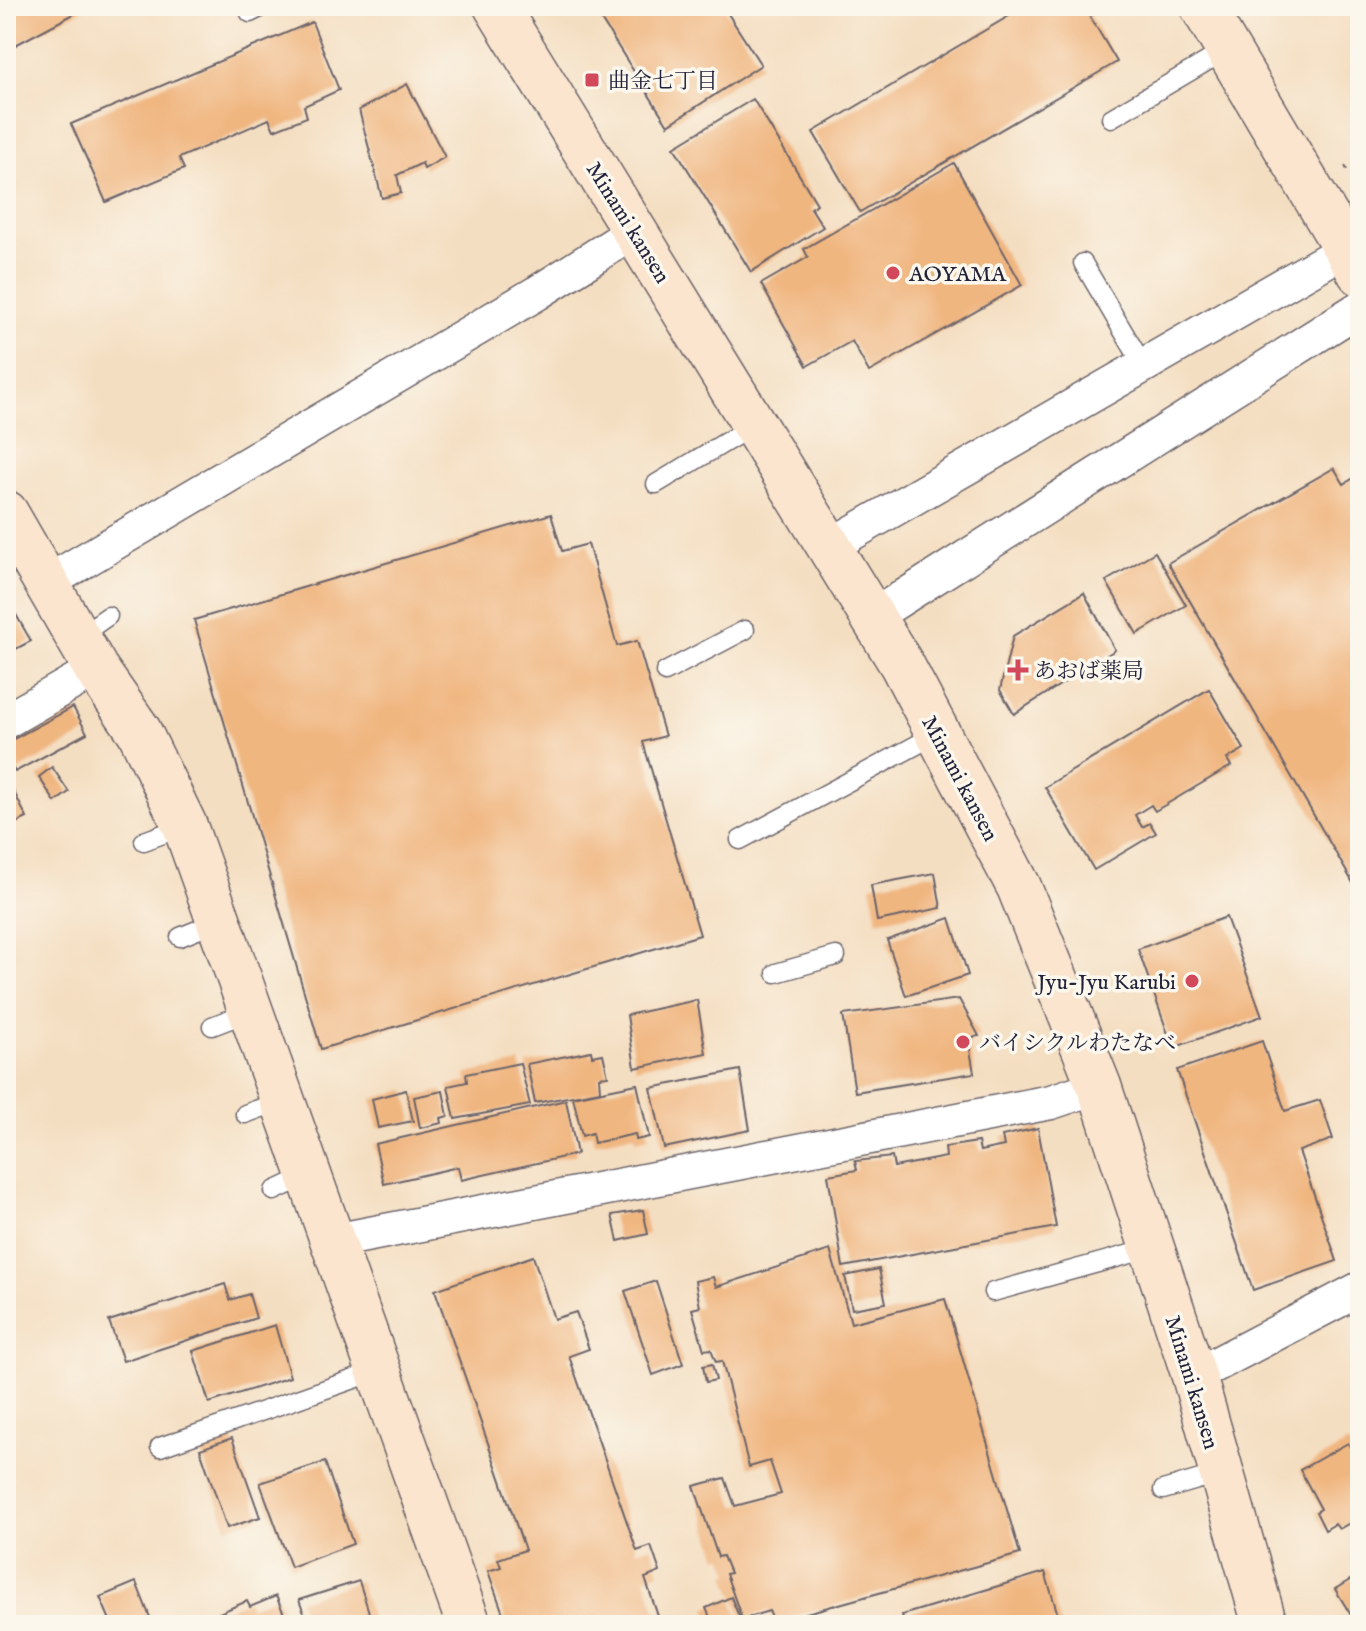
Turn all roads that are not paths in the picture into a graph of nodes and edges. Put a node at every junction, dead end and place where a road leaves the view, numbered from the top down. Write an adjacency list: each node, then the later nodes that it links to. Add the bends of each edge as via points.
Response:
1 (1202, 6): 3 (main road)
2 (509, 10): 5 (main road, Minami kansen)
3 (1228, 49): 4 (lane); 6 (main road)
4 (1111, 118)
5 (635, 231): 10 (main road, Minami kansen); 14 (street)
6 (1355, 254): 9 (street)
7 (1083, 263): 9 (lane)
8 (1360, 308): 15 (street)
9 (1143, 365): 13 (street)
10 (754, 425): 11 (lane); 13 (main road, Minami kansen)
11 (656, 484)
12 (6, 513): 14 (main road)
13 (828, 547): 15 (main road, Minami kansen)
14 (48, 582): 17 (main road)
15 (872, 617): 20 (main road, Minami kansen)
16 (745, 630): 18 (lane)
17 (94, 641): 19 (street); 21 (main road)
18 (665, 672)
19 (6, 721)
20 (937, 734): 22 (lane); 26 (main road, Minami kansen, via 1019,887)
21 (185, 826): 23 (lane); 27 (main road, via 199,929 292,1183)
22 (740, 840)
23 (144, 841)
24 (836, 956): 25 (lane)
25 (776, 973)
26 (1099, 1086): 27 (street, via 1051,1102); 28 (main road, Minami kansen)
27 (334, 1241): 31 (main road)
28 (1152, 1248): 30 (lane); 32 (main road, Minami kansen)
29 (1360, 1289): 32 (street, via 1330,1315)
30 (993, 1292)
31 (380, 1370): 33 (lane); 36 (main road)
32 (1194, 1376): 34 (main road, Minami kansen)
33 (160, 1447)
34 (1221, 1473): 35 (lane); 37 (main road, Minami kansen)
35 (1163, 1490)
36 (469, 1625)
37 (1265, 1625)

